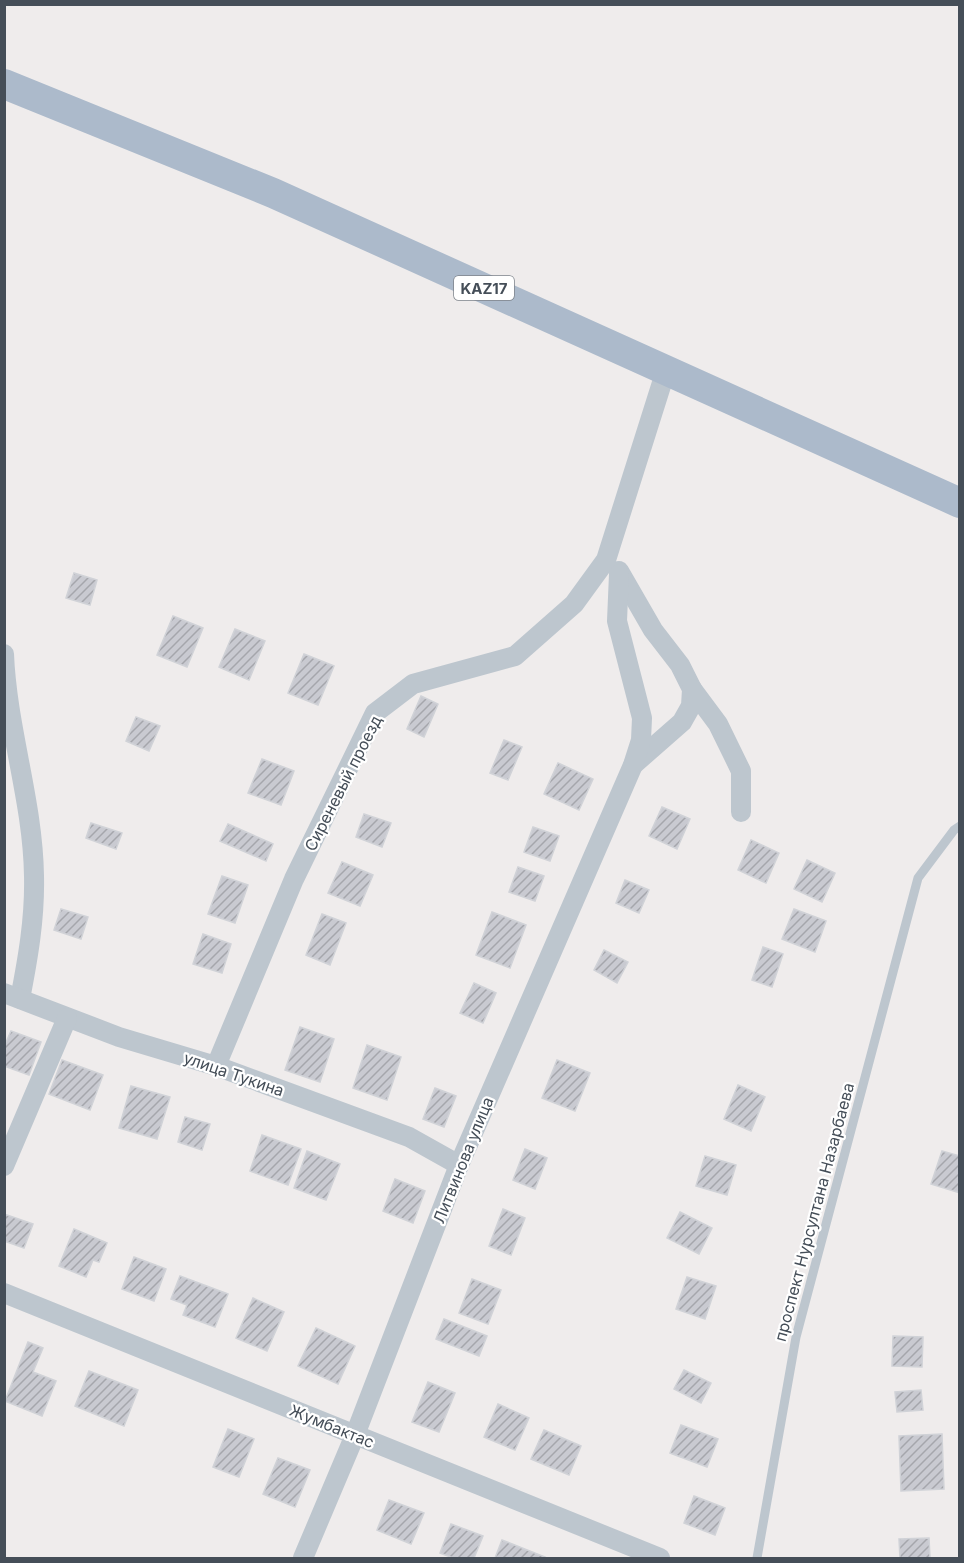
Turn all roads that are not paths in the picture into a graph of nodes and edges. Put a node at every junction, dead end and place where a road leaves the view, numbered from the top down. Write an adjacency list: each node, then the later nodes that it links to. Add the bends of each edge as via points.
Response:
1 (4, 84): 2 (main road, KAZ17, via 273,193)
2 (666, 370): 3 (main road, KAZ17); 4 (street, Сиреневый проезд)
3 (960, 503)
4 (615, 530): 5 (street, Литвинова улица); 13 (street, Сиреневый проезд, via 606,560 593,582 515,656 413,684 375,713 294,879)
5 (619, 574): 7 (street); 8 (street, Литвинова улица, via 617,621 642,718 641,740)
6 (4, 654): 11 (street, via 34,875 31,944)
7 (692, 689): 8 (street, via 691,706 682,722); 9 (street, via 718,724 741,771)
8 (633, 765): 14 (street, Литвинова улица)
9 (741, 812)
10 (960, 826): 20 (lane, проспект Нурсултана Назарбаева, via 918,878 796,1337)
11 (12, 996): 12 (street, улица Тукина)
12 (67, 1018): 13 (street, улица Тукина); 15 (street)
13 (216, 1066): 14 (street, улица Тукина, via 409,1137)
14 (459, 1165): 17 (street, Литвинова улица)
15 (4, 1166)
16 (4, 1293): 17 (street, Жумбактас)
17 (355, 1436): 18 (street, Литвинова улица); 19 (street, Жумбактас)
18 (303, 1558)
19 (660, 1558)
20 (757, 1558)

